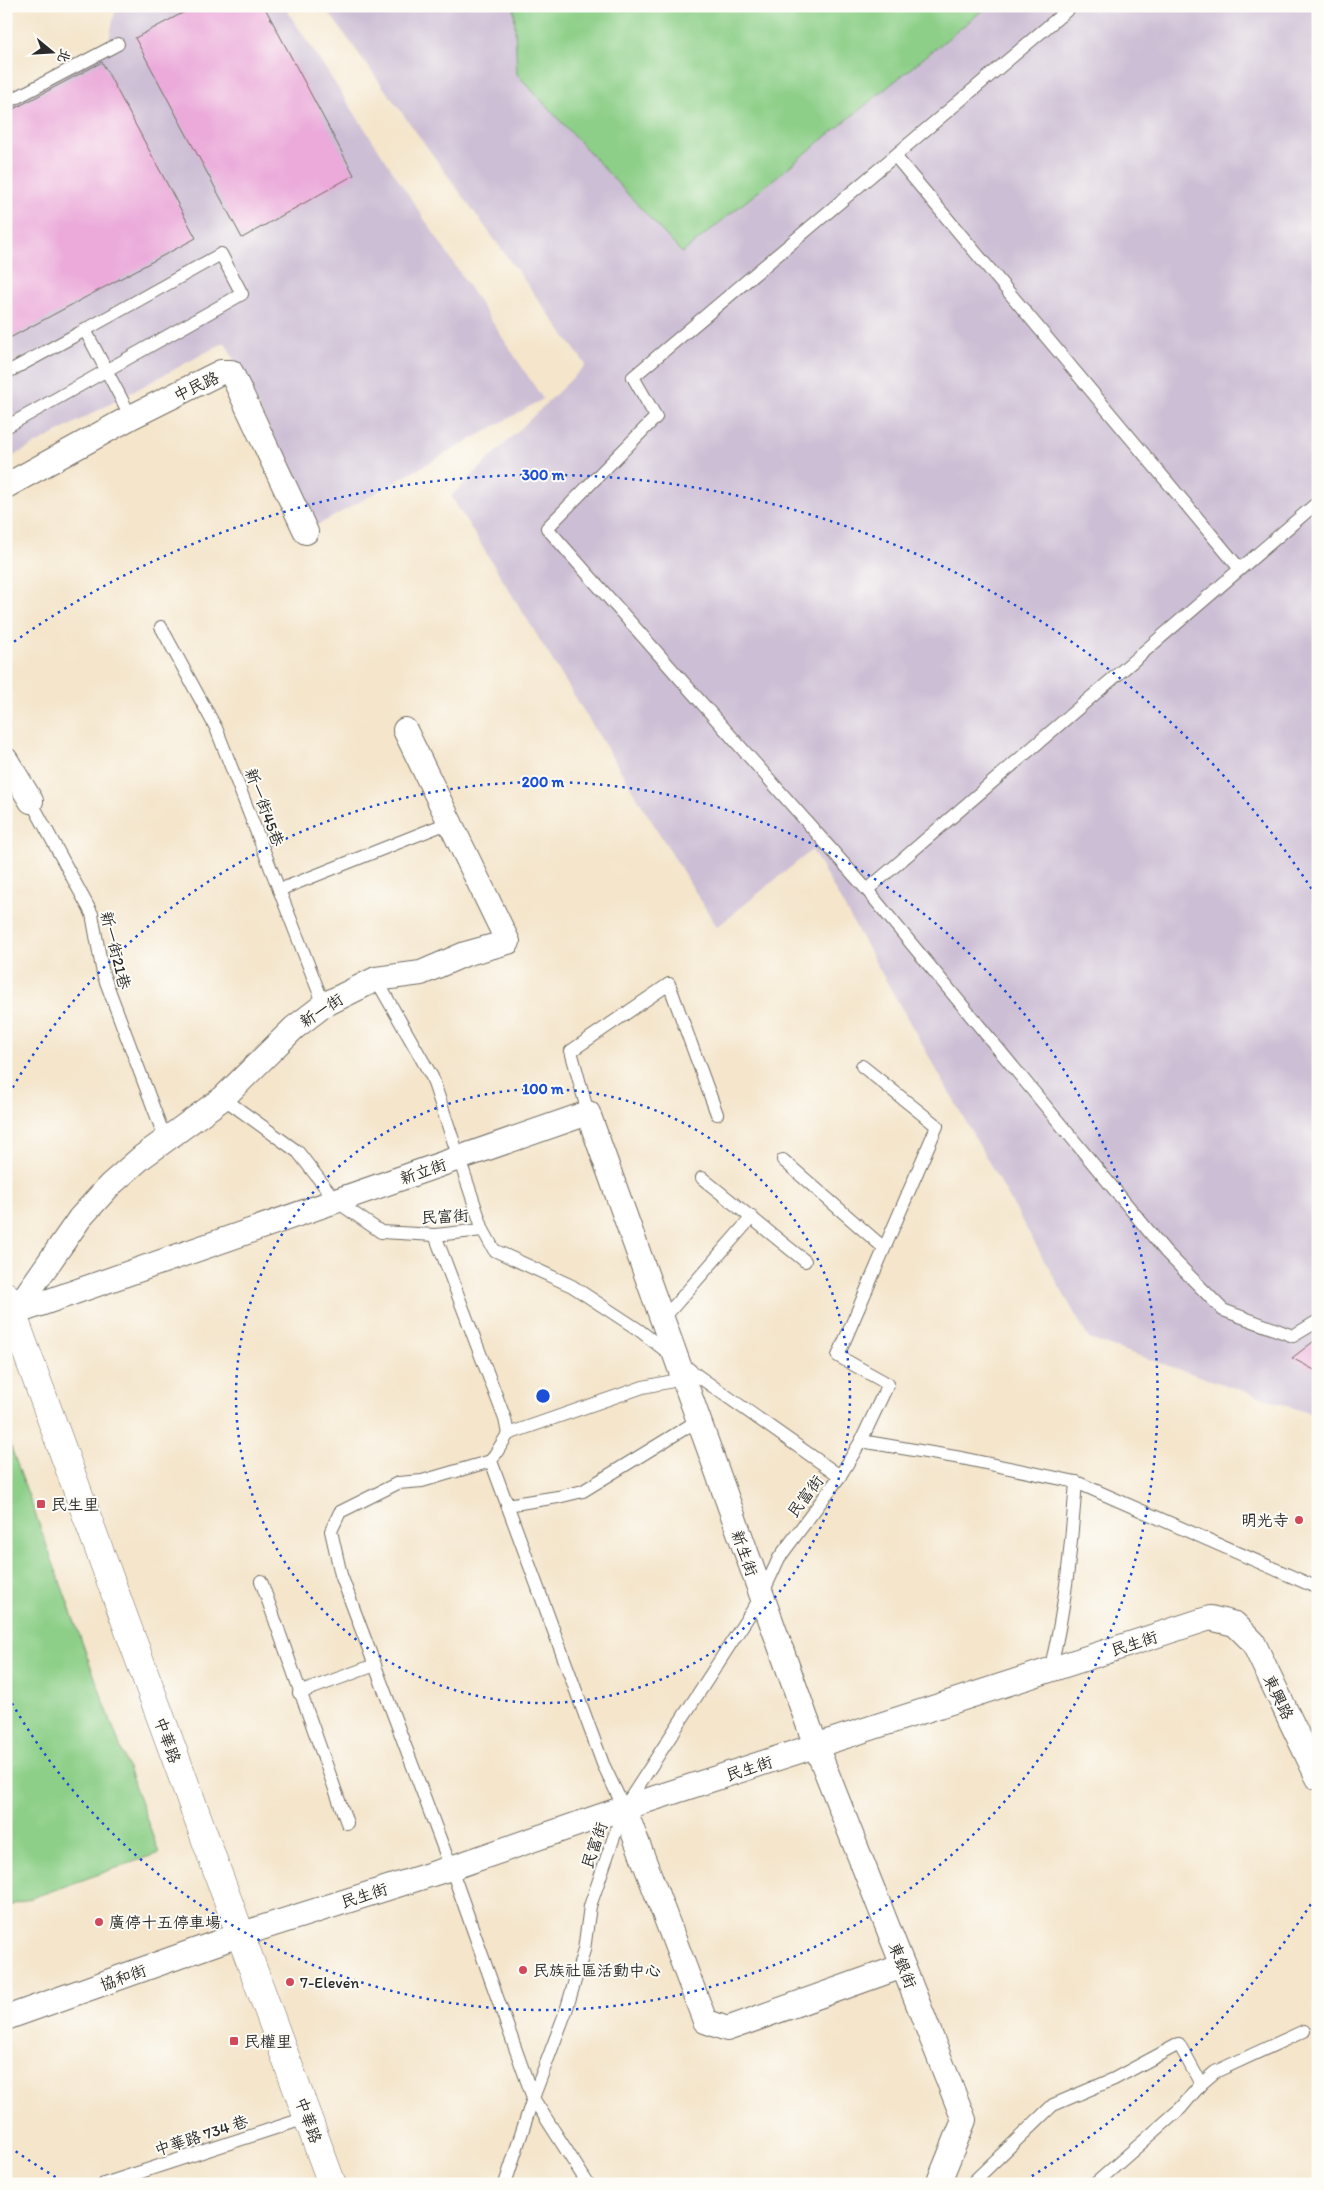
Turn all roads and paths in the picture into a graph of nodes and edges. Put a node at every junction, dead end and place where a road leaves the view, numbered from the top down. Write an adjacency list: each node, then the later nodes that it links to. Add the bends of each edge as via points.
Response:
1 (1072, 6): 4 (lane)
2 (118, 44): 3 (lane)
3 (6, 103)
4 (895, 156): 13 (lane); 20 (lane, via 633,377 656,417 547,528)
5 (85, 330): 6 (lane); 6 (lane, via 221,254 242,294); 7 (lane)
6 (107, 370): 8 (lane); 9 (lane)
7 (6, 373)
8 (131, 417): 10 (street, 中民路); 12 (street, 中民路, via 221,372 231,372)
9 (6, 427)
10 (6, 486)
11 (1318, 502): 13 (lane)
12 (306, 532)
13 (1240, 569): 20 (lane)
14 (161, 627): 19 (lane, 新一街45巷, via 216,728)
15 (405, 730): 18 (street, 新一街)
16 (6, 760): 17 (street)
17 (32, 802): 27 (lane, 新一街21巷, via 92,914 102,974)
18 (450, 822): 19 (lane); 21 (street, 新一街, via 508,942 465,954 421,973)
19 (279, 890): 22 (lane, 新一街45巷)
20 (867, 890): 39 (lane, via 1166,1252 1223,1310 1293,1336)
21 (376, 980): 22 (street, 新一街); 28 (lane, via 432,1077)
22 (324, 1005): 24 (street, 新一街, via 294,1028)
23 (862, 1066): 35 (lane, via 937,1126)
24 (223, 1098): 27 (street, 新一街); 31 (lane, 民富街, via 298,1152)
25 (588, 1114): 26 (lane, via 571,1051 668,984); 28 (street, 新立街); 38 (street)
26 (717, 1114)
27 (166, 1141): 37 (street, 新一街, via 110,1185)
28 (459, 1158): 31 (street, 新立街); 33 (lane)
29 (783, 1160): 35 (lane)
30 (702, 1178): 32 (lane)
31 (336, 1201): 34 (lane, 民富街, via 382,1232); 37 (street, 新立街)
32 (752, 1217): 36 (lane); 38 (lane)
33 (483, 1230): 34 (lane, 民富街); 40 (lane, 民富街, via 494,1250 572,1286 639,1330)
34 (435, 1235): 42 (lane)
35 (884, 1248): 43 (lane, via 838,1356 888,1384)
36 (804, 1261)
37 (8, 1309): 60 (street, 中華路)
38 (662, 1320): 40 (street)
39 (1318, 1321)
40 (686, 1372): 41 (street, 新生街); 42 (lane); 45 (lane, 民富街)
41 (697, 1421): 47 (lane, via 583,1491); 50 (street, 新生街)
42 (508, 1434): 44 (lane)
43 (861, 1441): 45 (lane); 46 (lane)
44 (491, 1461): 47 (lane); 52 (lane, via 422,1481 398,1483 340,1512 331,1531 339,1566)
45 (840, 1476): 50 (lane, 民富街, via 779,1558)
46 (1076, 1482): 49 (lane); 53 (lane, via 1070,1568 1061,1627)
47 (507, 1505): 57 (lane, via 603,1764)
48 (261, 1581): 54 (lane)
49 (1318, 1588)
50 (762, 1597): 55 (street, 新生街); 57 (lane, 民富街)
51 (1253, 1642): 53 (street, 民生街, via 1235,1624 1210,1618); 56 (street, 東興路)
52 (374, 1665): 54 (lane); 59 (lane)
53 (1050, 1670): 55 (street, 民生街)
54 (299, 1694): 58 (lane)
55 (816, 1746): 57 (street, 民生街); 61 (street, 東銀街)
56 (1318, 1778)
57 (624, 1808): 59 (street, 民生街); 61 (street, via 705,2021 727,2029); 65 (lane, 民富街, via 590,1906 584,1950 566,2011)
58 (347, 1823)
59 (451, 1868): 60 (street, 民生街); 65 (lane)
60 (239, 1935): 62 (street, 協和街); 66 (street, 中華路)
61 (903, 1966): 71 (street, 東銀街, via 964,2120)
62 (6, 2018)
63 (1304, 2031): 64 (lane, via 1215,2072)
64 (1201, 2084): 72 (lane, via 1179,2044 1114,2079 1052,2105); 73 (lane, via 1181,2108)
65 (533, 2098): 69 (lane, 民富街); 70 (lane)
66 (309, 2117): 67 (lane, 中華路 734 巷); 68 (street, 中華路)
67 (104, 2184)
68 (332, 2184)
69 (505, 2184)
70 (588, 2184)
71 (938, 2184)
72 (971, 2184)
73 (1095, 2184)

